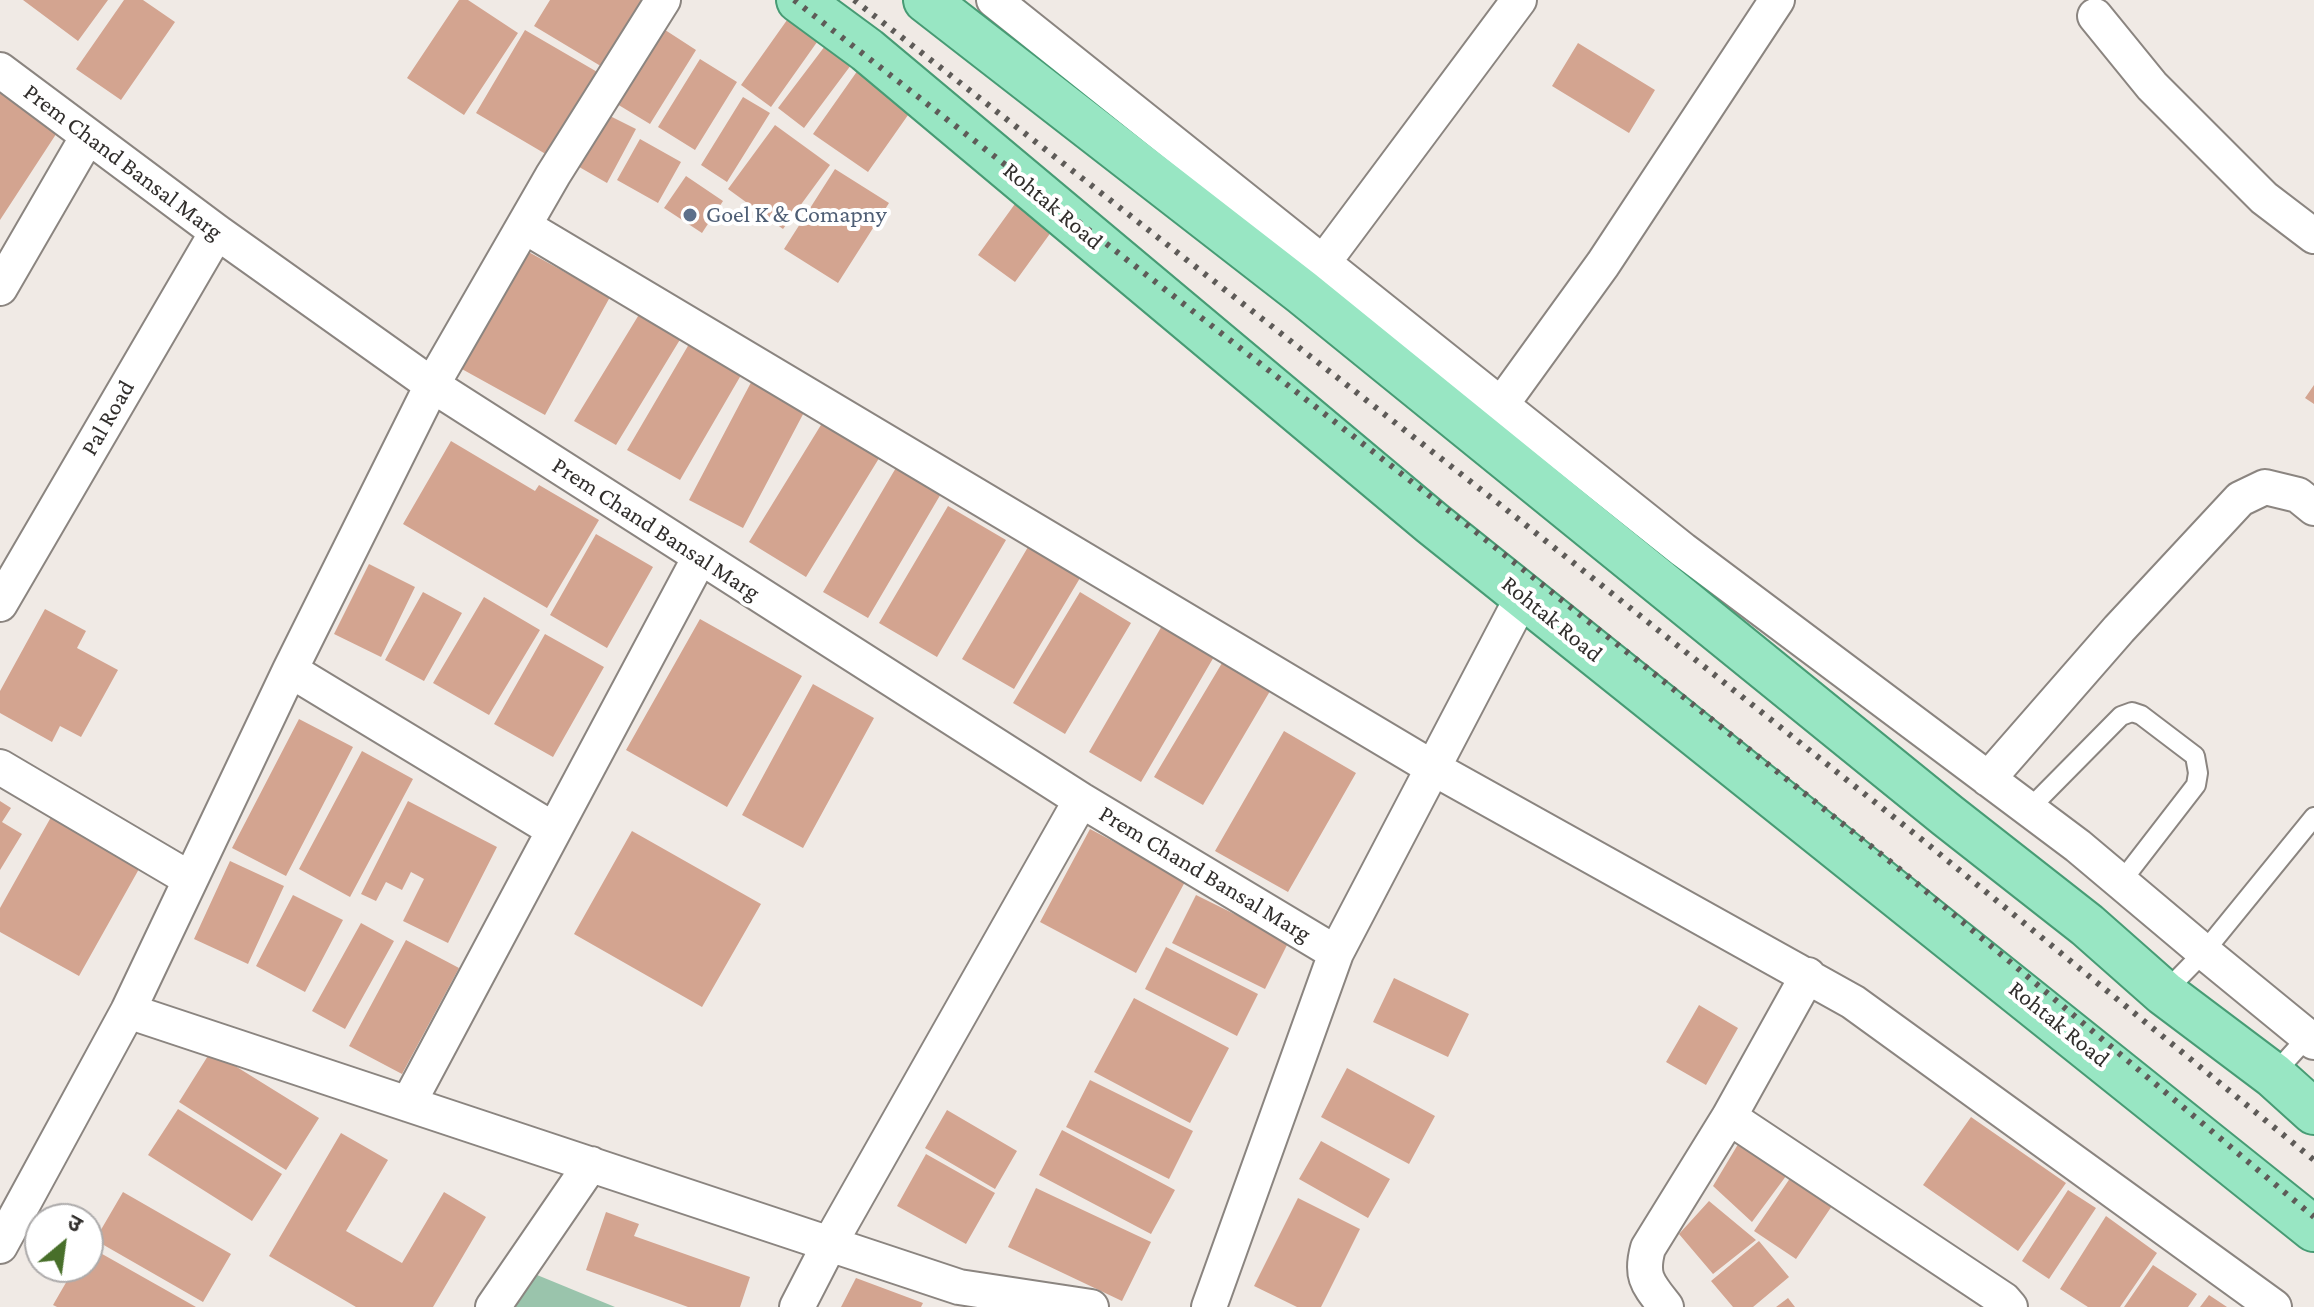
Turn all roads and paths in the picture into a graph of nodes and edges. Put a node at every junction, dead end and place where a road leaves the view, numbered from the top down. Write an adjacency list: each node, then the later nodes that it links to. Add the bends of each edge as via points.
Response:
1 (663, 0): 10 (street)
2 (799, 0): 19 (main road, Rohtak Road, via 867,50)
3 (926, 0): 13 (main road)
4 (994, 0): 13 (street)
5 (1519, 0): 13 (street)
6 (1777, 0): 16 (street, via 1603,264)
7 (2095, 16): 12 (street, via 2152,86 2264,198)
8 (0, 70): 9 (street, Prem Chand Bansal Marg)
9 (88, 136): 11 (street, Prem Chand Bansal Marg); 14 (street)
10 (524, 226): 15 (street); 23 (street)
11 (217, 232): 15 (street, Prem Chand Bansal Marg); 20 (street, Pal Road)
12 (2314, 236)
13 (1312, 277): 16 (street); 34 (main road)
14 (0, 288)
15 (432, 385): 18 (street, Prem Chand Bansal Marg); 21 (street)
16 (1501, 405): 24 (street, via 1683,550)
17 (2314, 508): 24 (street, via 2298,495 2265,487 2240,499)
18 (700, 557): 25 (street, Prem Chand Bansal Marg); 28 (street)
19 (1523, 596): 23 (street); 42 (main road, Rohtak Road)
20 (0, 604)
21 (290, 670): 28 (street); 29 (street)
22 (0, 767): 29 (street)
23 (1433, 768): 32 (street); 33 (street)
24 (1988, 779): 26 (street)
25 (1081, 800): 32 (street, Prem Chand Bansal Marg); 43 (street)
26 (2029, 809): 30 (street); 30 (lane, via 2121,716 2132,712 2195,756 2196,785)
27 (2314, 817): 31 (lane)
28 (554, 830): 38 (street)
29 (190, 879): 35 (street)
30 (2121, 882): 31 (street)
31 (2204, 952): 34 (lane); 36 (street)
32 (1336, 953): 49 (street)
33 (1808, 975): 40 (street); 52 (street, via 1853,1002)
34 (2164, 993): 37 (main road)
35 (128, 1011): 38 (street); 44 (street)
36 (2312, 1036): 37 (lane)
37 (2273, 1075): 39 (main road)
38 (408, 1104): 41 (street)
39 (2314, 1112)
40 (1729, 1117): 50 (street, via 1648,1248 1646,1282); 51 (street)
41 (591, 1164): 43 (street); 46 (street)
42 (2314, 1229)
43 (830, 1243): 45 (street); 47 (street)
44 (0, 1246)
45 (960, 1297): 48 (street)
46 (493, 1307)
47 (797, 1307)
48 (1091, 1307)
49 (1209, 1307)
50 (1666, 1307)
51 (2010, 1307)
52 (2274, 1307)

